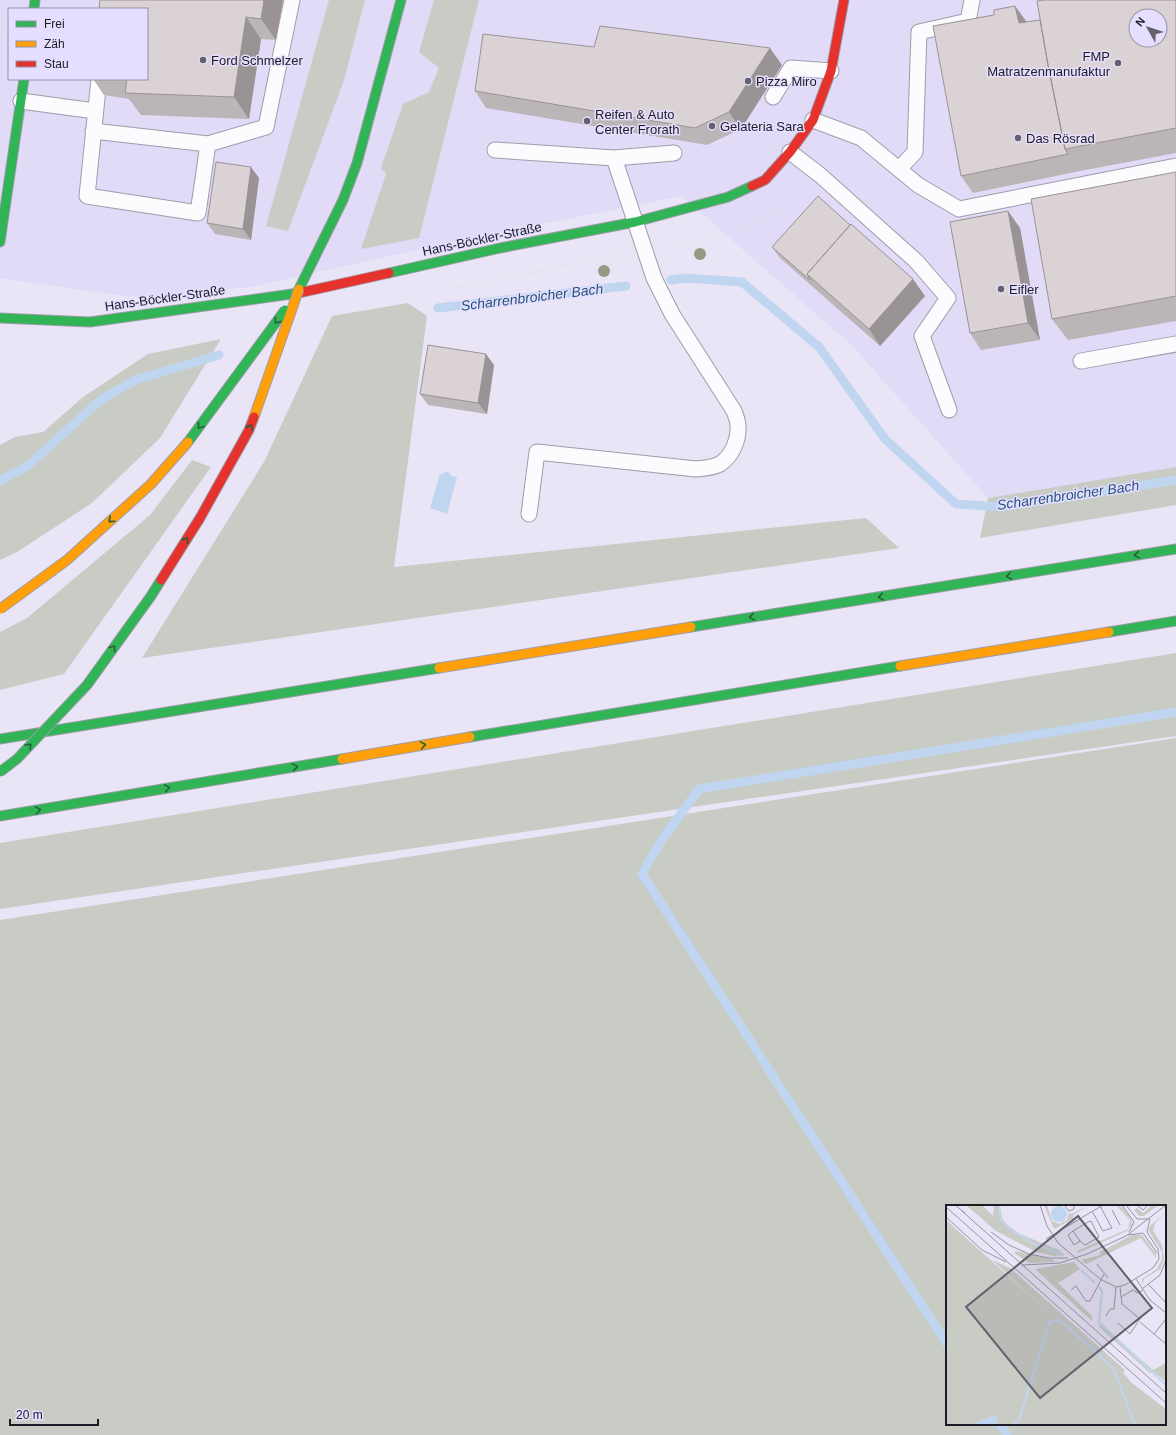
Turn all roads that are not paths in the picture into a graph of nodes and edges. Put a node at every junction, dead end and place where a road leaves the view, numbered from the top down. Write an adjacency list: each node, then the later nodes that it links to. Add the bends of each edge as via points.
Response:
1 (292, 0): 13 (lane, via 266,127)
2 (401, 0): 22 (main road, via 357,163 343,200)
3 (844, 0): 5 (main road, Hans-Böckler-Straße)
4 (972, 0): 19 (lane, via 968,21 919,32 915,152)
5 (832, 71): 8 (lane, via 791,68); 11 (main road, Hans-Böckler-Straße)
6 (24, 80): 9 (main road)
7 (99, 80): 10 (lane)
8 (773, 97)
9 (21, 101): 10 (lane); 21 (main road)
10 (95, 111): 12 (lane)
11 (813, 120): 15 (main road, Hans-Böckler-Straße); 19 (lane, via 860,138)
12 (93, 131): 13 (lane); 13 (lane, via 87,196 198,213)
13 (208, 144)
14 (495, 150): 17 (lane)
15 (790, 152): 20 (main road, Hans-Böckler-Straße, via 765,180 728,197); 26 (lane, via 916,261 948,298 922,336)
16 (674, 153): 17 (lane)
17 (614, 158): 20 (lane)
18 (1176, 166): 19 (lane, via 959,209 918,185)
19 (899, 169)
20 (635, 222): 23 (main road, Hans-Böckler-Straße, via 500,248 290,295 90,322); 27 (lane, via 654,278 672,314 734,411 739,425 737,440 731,453 720,464 708,468 537,452)
21 (0, 242)
22 (300, 289): 29 (main road, one-way to 29, bridge, via 192,437 152,484 67,560); 32 (main road, one-way to 22, bridge, via 17,759 86,685 150,596 200,518 249,430)
23 (0, 318)
24 (1176, 344): 25 (lane)
25 (1081, 361)
26 (949, 410)
27 (530, 514)
28 (1176, 549): 31 (main road, one-way to 31)
29 (0, 609)
30 (1176, 621): 33 (main road, one-way to 30)
31 (0, 739)
32 (0, 772)
33 (0, 816)

